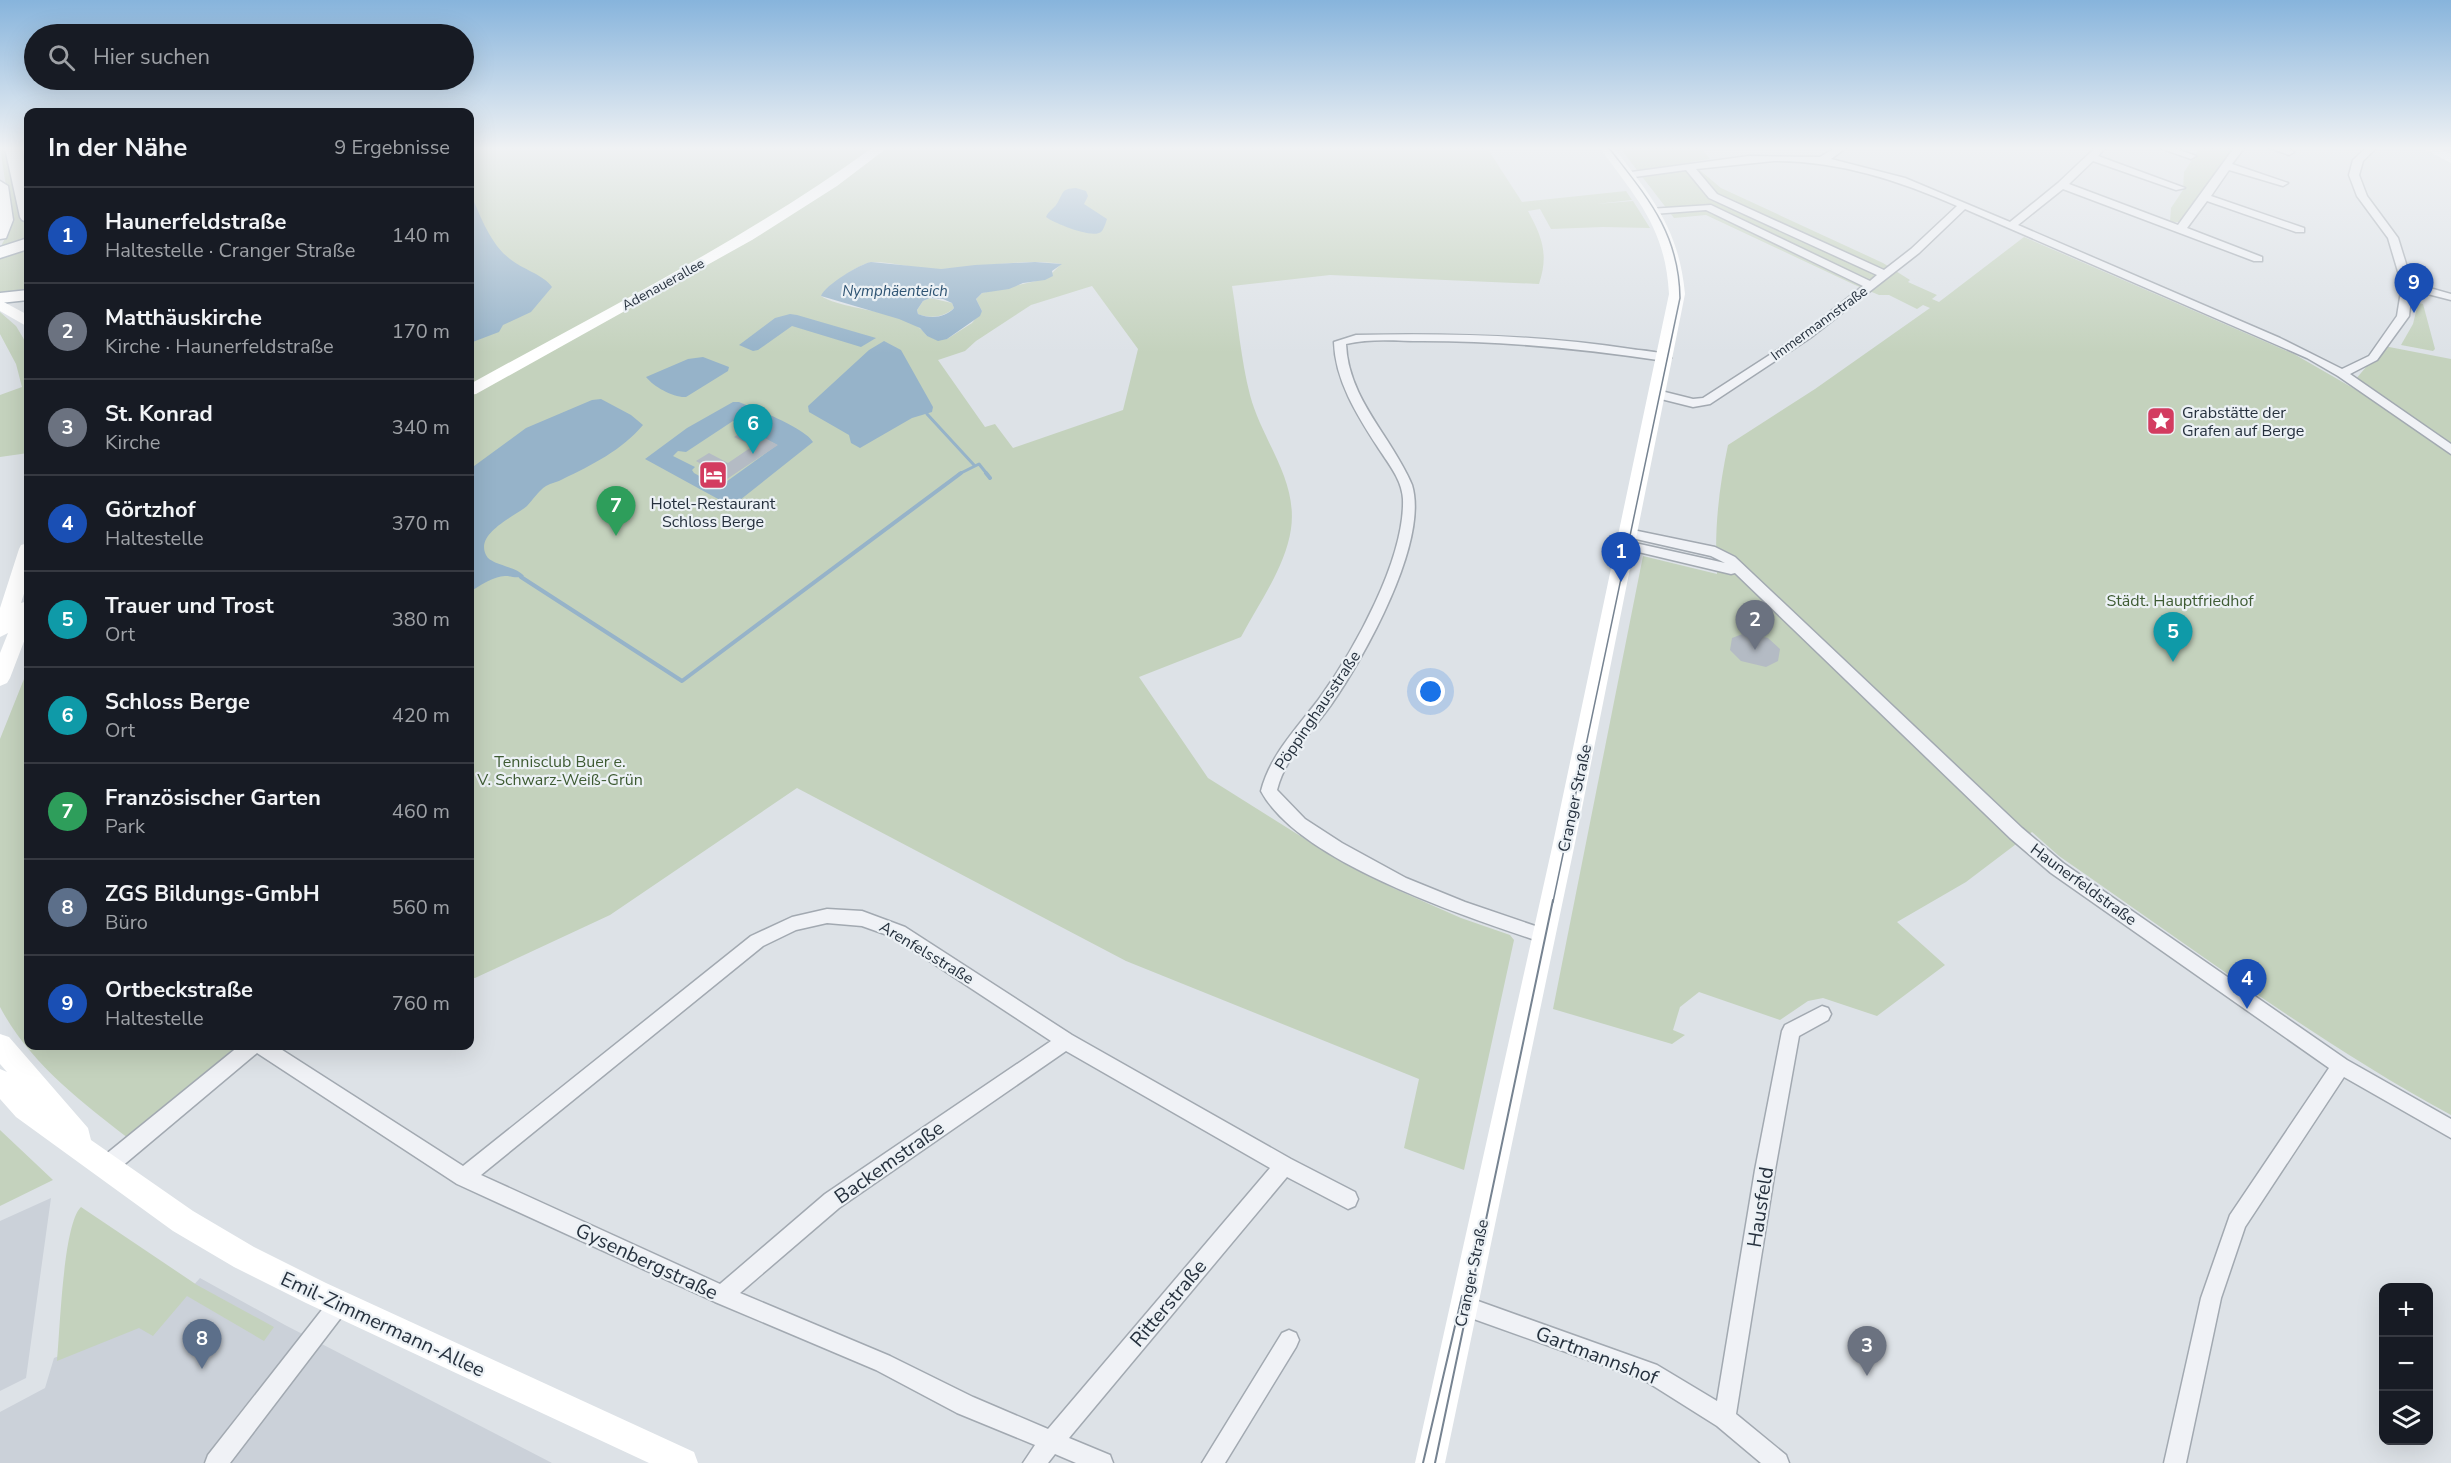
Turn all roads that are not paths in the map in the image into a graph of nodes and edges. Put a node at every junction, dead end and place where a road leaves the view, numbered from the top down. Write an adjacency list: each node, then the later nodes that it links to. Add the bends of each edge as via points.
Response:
1 (4, 216): 16 (main road)
2 (780, 216): 30 (main road, Adenauerallee)
3 (1656, 216): 28 (main road, Cranger Straße, via 1669,240 1677,276 1676,304)
4 (1726, 216): 21 (street)
5 (1757, 216): 20 (street)
6 (1951, 216): 20 (street, Immermannstraße)
7 (1990, 216): 13 (street)
8 (2023, 216): 13 (street)
9 (2145, 216): 14 (street)
10 (2191, 216): 14 (street)
11 (2260, 216): 15 (street)
12 (2377, 216): 22 (street, via 2393,238)
13 (2011, 226): 29 (street, via 2260,333)
14 (2179, 229): 19 (street)
15 (2300, 230)
16 (0, 234)
17 (24, 244): 18 (main road)
18 (0, 253)
19 (2258, 259)
20 (1884, 274): 21 (street, Immermannstraße)
21 (1870, 285): 31 (street, Immermannstraße, via 1806,336 1706,401 1693,403)
22 (2407, 285): 24 (street); 29 (street, via 2403,316 2384,346 2373,358)
23 (24, 295): 25 (main road)
24 (2451, 297)
25 (0, 298)
26 (0, 305): 27 (main road)
27 (24, 319)
28 (1665, 358): 31 (main road, Cranger Straße); 39 (street, Pöppinghausstraße, via 1460,336 1356,338 1340,342 1339,351 1355,394 1400,472 1409,495 1409,511 1388,585 1359,647 1334,690 1276,767 1269,791 1299,824 1400,883)
29 (2342, 374): 32 (street)
30 (474, 388)
31 (1657, 394): 33 (main road, Cranger Straße)
32 (2451, 450)
33 (1627, 539): 39 (main road, Cranger Straße); 45 (street, Haunerfeldstraße, via 1738,571 1759,586 2057,868)
34 (24, 561): 35 (main road)
35 (19, 577): 36 (main road); 37 (main road)
36 (0, 598)
37 (14, 625): 38 (main road)
38 (0, 678)
39 (1544, 936): 54 (main road, Cranger Straße)
40 (1822, 1014): 56 (street, Hausfeld, via 1791,1031)
41 (1066, 1041): 49 (street, Arenfelsstraße); 50 (street, Arenfelsstraße, via 879,922 829,915 804,919 757,941); 52 (street, Backemstraße, via 832,1201)
42 (0, 1045): 48 (main road, Emil-Zimmermann-Allee)
43 (247, 1050): 48 (street)
44 (267, 1050): 50 (street, Gysenbergstraße)
45 (2342, 1066): 47 (street, Haunerfeldstraße); 65 (street, via 2236,1222 2211,1298)
46 (0, 1082): 48 (main road, Emil-Zimmermann-Allee, via 25,1108)
47 (2451, 1129)
48 (102, 1162): 53 (main road, Emil-Zimmermann-Allee, via 183,1221 244,1257)
49 (1284, 1166): 51 (street, Arenfelsstraße); 57 (street, Ritterstraße)
50 (464, 1177): 52 (street, Gysenbergstraße)
51 (1348, 1199)
52 (722, 1295): 57 (street, Gysenbergstraße)
53 (339, 1304): 58 (street); 59 (main road, Emil-Zimmermann-Allee)
54 (1464, 1306): 56 (street, Gartmannshof, via 1650,1372); 63 (main road, Cranger Straße)
55 (1289, 1340): 62 (street)
56 (1725, 1418): 64 (street, Gartmannshof)
57 (1052, 1440): 60 (street, Ritterstraße); 61 (street)
58 (216, 1463)
59 (683, 1463)
60 (1034, 1463)
61 (1102, 1463)
62 (1213, 1463)
63 (1430, 1463)
64 (1778, 1463)
65 (2175, 1463)

